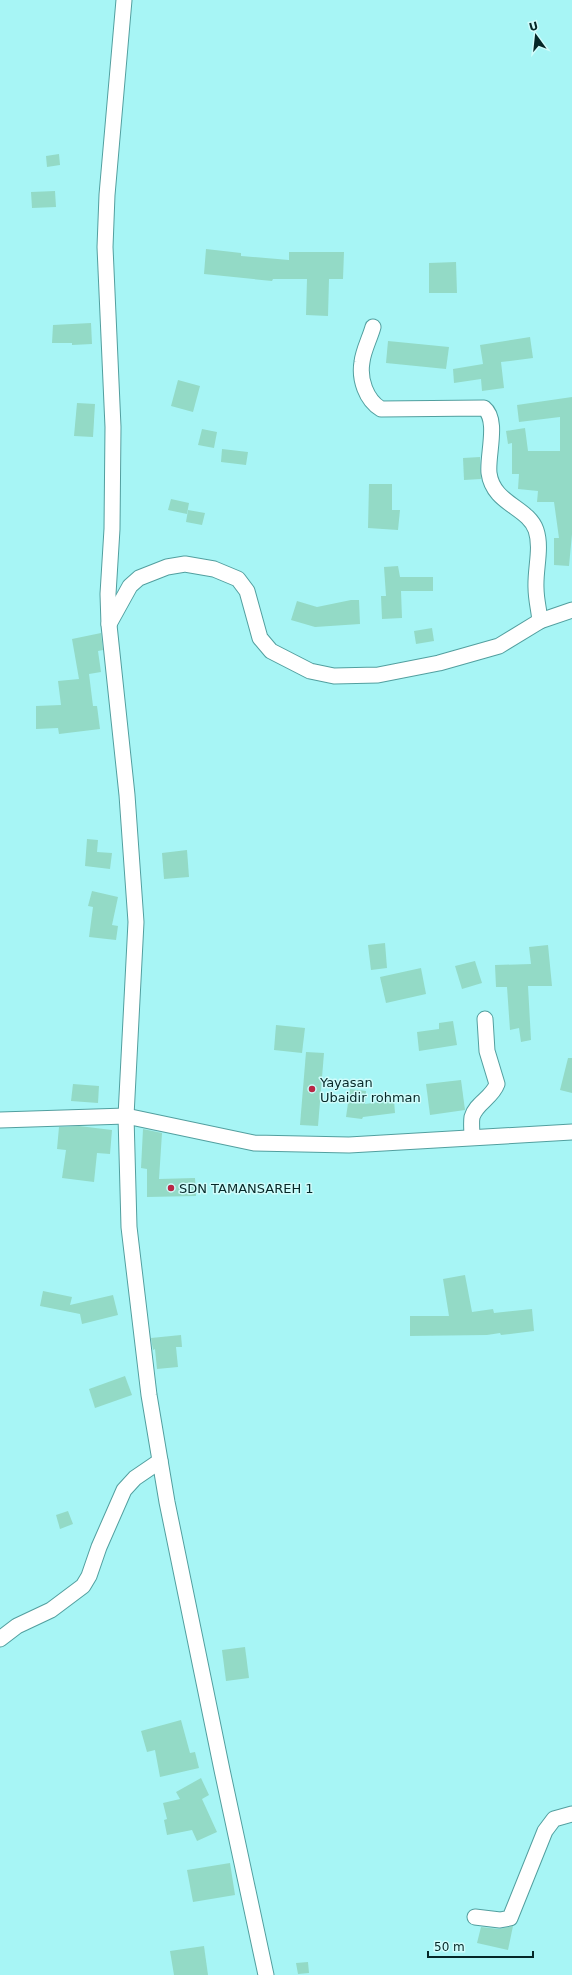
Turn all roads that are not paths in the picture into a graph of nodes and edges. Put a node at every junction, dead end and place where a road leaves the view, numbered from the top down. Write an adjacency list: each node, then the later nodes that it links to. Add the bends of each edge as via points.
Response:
1 (124, 0): 5 (street, via 105,246 113,427)
2 (373, 327): 4 (street, via 362,362 362,378 365,389 376,406 381,409 484,408 488,412 491,424 489,472 492,483 503,499 530,520 536,530 536,587)
3 (572, 610): 4 (street)
4 (540, 621): 5 (street, via 498,646 440,663 378,675 334,676 310,671 271,651 260,638 247,591 238,578 214,569 186,564 167,567 139,578 130,586)
5 (109, 624): 7 (street, via 127,795 136,922)
6 (485, 1019): 10 (street, via 487,1050 497,1084 472,1118)
7 (126, 1116): 8 (street); 10 (street, via 254,1143 349,1144); 11 (street, via 129,1227 148,1395)
8 (0, 1120)
9 (572, 1132): 10 (street)
10 (472, 1137)
11 (160, 1461): 12 (street, via 135,1478 124,1490 98,1547 89,1576 82,1586 51,1610 17,1626); 15 (street, via 220,1763)
12 (0, 1639)
13 (572, 1814): 14 (street, via 554,1819 545,1831 510,1918 500,1920)
14 (475, 1917)
15 (266, 1975)

